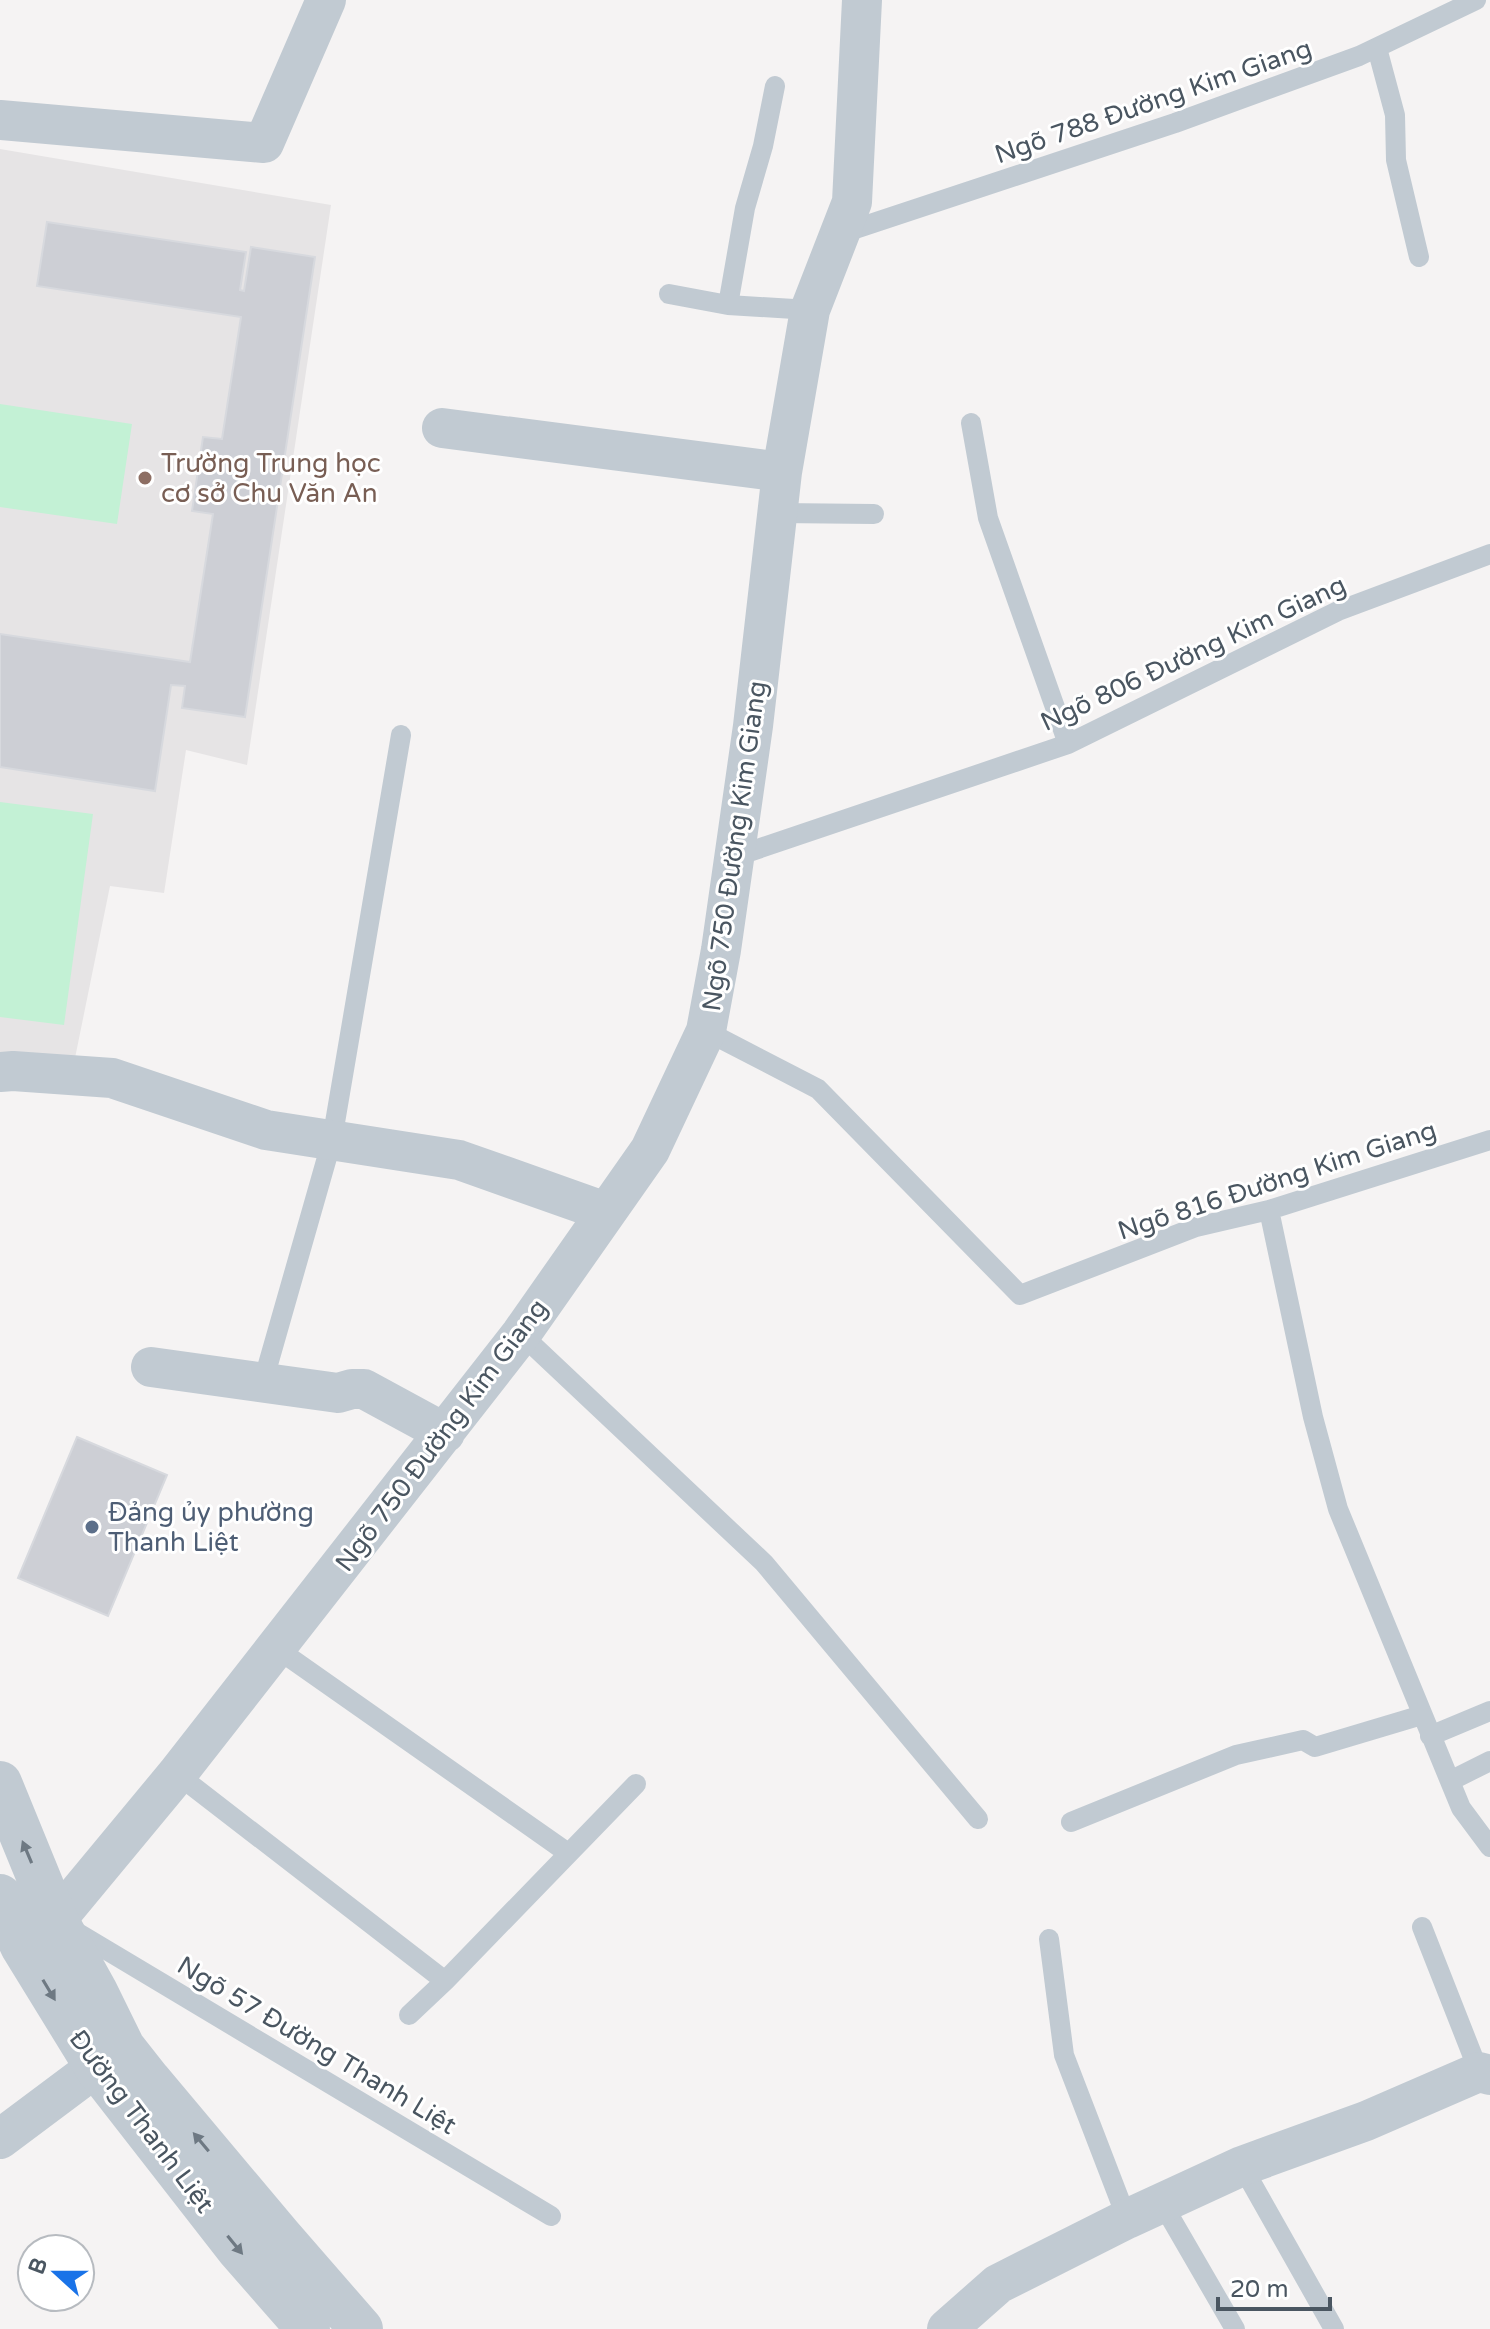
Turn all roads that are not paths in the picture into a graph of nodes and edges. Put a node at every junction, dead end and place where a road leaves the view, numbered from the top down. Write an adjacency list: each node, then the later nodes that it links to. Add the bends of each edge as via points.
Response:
1 (326, 0): 6 (street, via 264,143)
2 (860, 0): 7 (street, Ngõ 750 Đường Kim Giang, via 852,202)
3 (1476, 0): 4 (lane, Ngõ 788 Đường Kim Giang)
4 (1377, 48): 7 (lane, Ngõ 788 Đường Kim Giang, via 1175,123); 8 (lane, via 1395,115 1396,160)
5 (775, 86): 10 (lane)
6 (0, 120)
7 (840, 234): 11 (street, Ngõ 750 Đường Kim Giang)
8 (1419, 257)
9 (669, 294): 10 (lane)
10 (728, 305): 11 (lane)
11 (810, 310): 14 (street, Ngõ 750 Đường Kim Giang)
12 (971, 423): 19 (lane, via 988,518)
13 (442, 428): 14 (street)
14 (782, 472): 15 (street, Ngõ 750 Đường Kim Giang)
15 (778, 513): 16 (lane); 20 (street, Ngõ 750 Đường Kim Giang)
16 (874, 514)
17 (1490, 554): 19 (lane, Ngõ 806 Đường Kim Giang, via 1338,611)
18 (401, 735): 23 (lane)
19 (1068, 744): 20 (lane, Ngõ 806 Đường Kim Giang)
20 (734, 857): 21 (street, Ngõ 750 Đường Kim Giang)
21 (706, 1031): 25 (lane, Ngõ 816 Đường Kim Giang, via 818,1089 1020,1295 1196,1227); 26 (street, Ngõ 750 Đường Kim Giang, via 650,1150)
22 (0, 1072): 23 (street, via 112,1078 266,1130)
23 (332, 1140): 26 (street, via 459,1160); 29 (lane)
24 (1490, 1140): 25 (lane, Ngõ 816 Đường Kim Giang)
25 (1269, 1210): 33 (lane, via 1338,1509)
26 (606, 1212): 27 (street, Ngõ 750 Đường Kim Giang)
27 (521, 1334): 30 (street, Ngõ 750 Đường Kim Giang); 40 (lane, via 764,1563)
28 (151, 1367): 29 (street)
29 (263, 1382): 30 (street, via 338,1393 364,1389)
30 (445, 1433): 31 (street, Ngõ 750 Đường Kim Giang)
31 (276, 1648): 36 (street, Ngõ 750 Đường Kim Giang); 43 (lane)
32 (1490, 1711): 34 (lane)
33 (1422, 1715): 34 (lane); 41 (lane, via 1315,1747 1303,1740 1236,1755)
34 (1430, 1736): 37 (lane)
35 (1490, 1761): 37 (lane)
36 (177, 1774): 46 (street, Ngõ 750 Đường Kim Giang); 48 (lane)
37 (1450, 1781): 42 (lane, via 1461,1808)
38 (0, 1783): 46 (street, one-way to 38)
39 (636, 1784): 43 (lane)
40 (978, 1819)
41 (1071, 1822)
42 (1490, 1847)
43 (568, 1853): 48 (lane)
44 (0, 1896): 46 (street, Đường Thanh Liệt)
45 (1422, 1927): 51 (lane)
46 (39, 1933): 50 (street, Đường Thanh Liệt); 55 (lane, Ngõ 57 Đường Thanh Liệt)
47 (1049, 1939): 54 (lane, via 1064,2055)
48 (445, 1981): 49 (lane)
49 (409, 2015)
50 (110, 2057): 52 (street); 56 (street, Đường Thanh Liệt, one-way to 56, via 238,2249); 57 (street, Đường Thanh Liệt, one-way to 50, via 149,2080)
51 (1484, 2073): 53 (street)
52 (0, 2139)
53 (1242, 2166): 54 (street); 60 (lane)
54 (1145, 2211): 58 (street, via 998,2284); 59 (lane)
55 (551, 2216)
56 (308, 2329)
57 (361, 2329)
58 (947, 2329)
59 (1235, 2329)
60 (1334, 2329)

